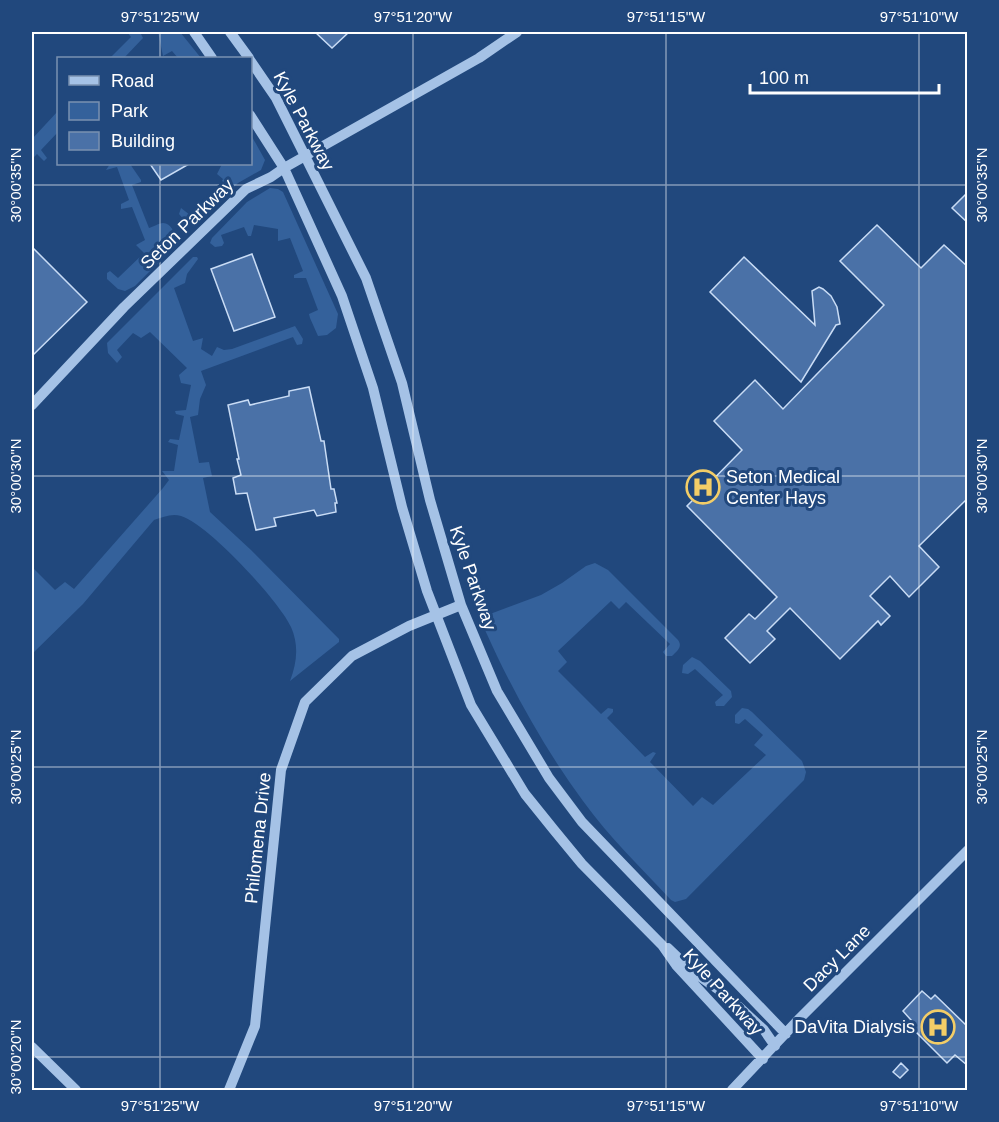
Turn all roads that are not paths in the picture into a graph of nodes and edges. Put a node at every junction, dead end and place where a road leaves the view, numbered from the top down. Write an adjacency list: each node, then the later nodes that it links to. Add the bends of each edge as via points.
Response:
1 (194, 32): 4 (street)
2 (230, 32): 5 (street, Kyle Parkway)
3 (518, 32): 8 (street, Seton Parkway)
4 (211, 57)
5 (249, 57)
6 (252, 62): 8 (street, Kyle Parkway, via 276,98)
7 (252, 118): 9 (street, Kyle Parkway)
8 (305, 156): 9 (street, Seton Parkway); 11 (street, Kyle Parkway, via 366,278 392,351)
9 (284, 168): 10 (street, Seton Parkway, via 246,189 124,307); 12 (street, Kyle Parkway, via 351,322)
10 (32, 405)
11 (462, 605): 12 (street, Philomena Drive); 15 (street, Kyle Parkway, via 497,691 549,778 582,822)
12 (435, 614): 14 (street, Kyle Parkway, via 471,705 525,794 582,864); 20 (street, Philomena Drive, via 352,656 305,702 281,770 255,1026)
13 (968, 850): 15 (street, Dacy Lane)
14 (662, 945): 16 (street, Kyle Parkway, via 734,1003); 18 (street, Kyle Parkway)
15 (786, 1034): 16 (street, Dacy Lane)
16 (776, 1046): 18 (street, Dacy Lane)
17 (32, 1047): 19 (street)
18 (763, 1059): 21 (street, Dacy Lane)
19 (76, 1090)
20 (229, 1090)
21 (732, 1090)

